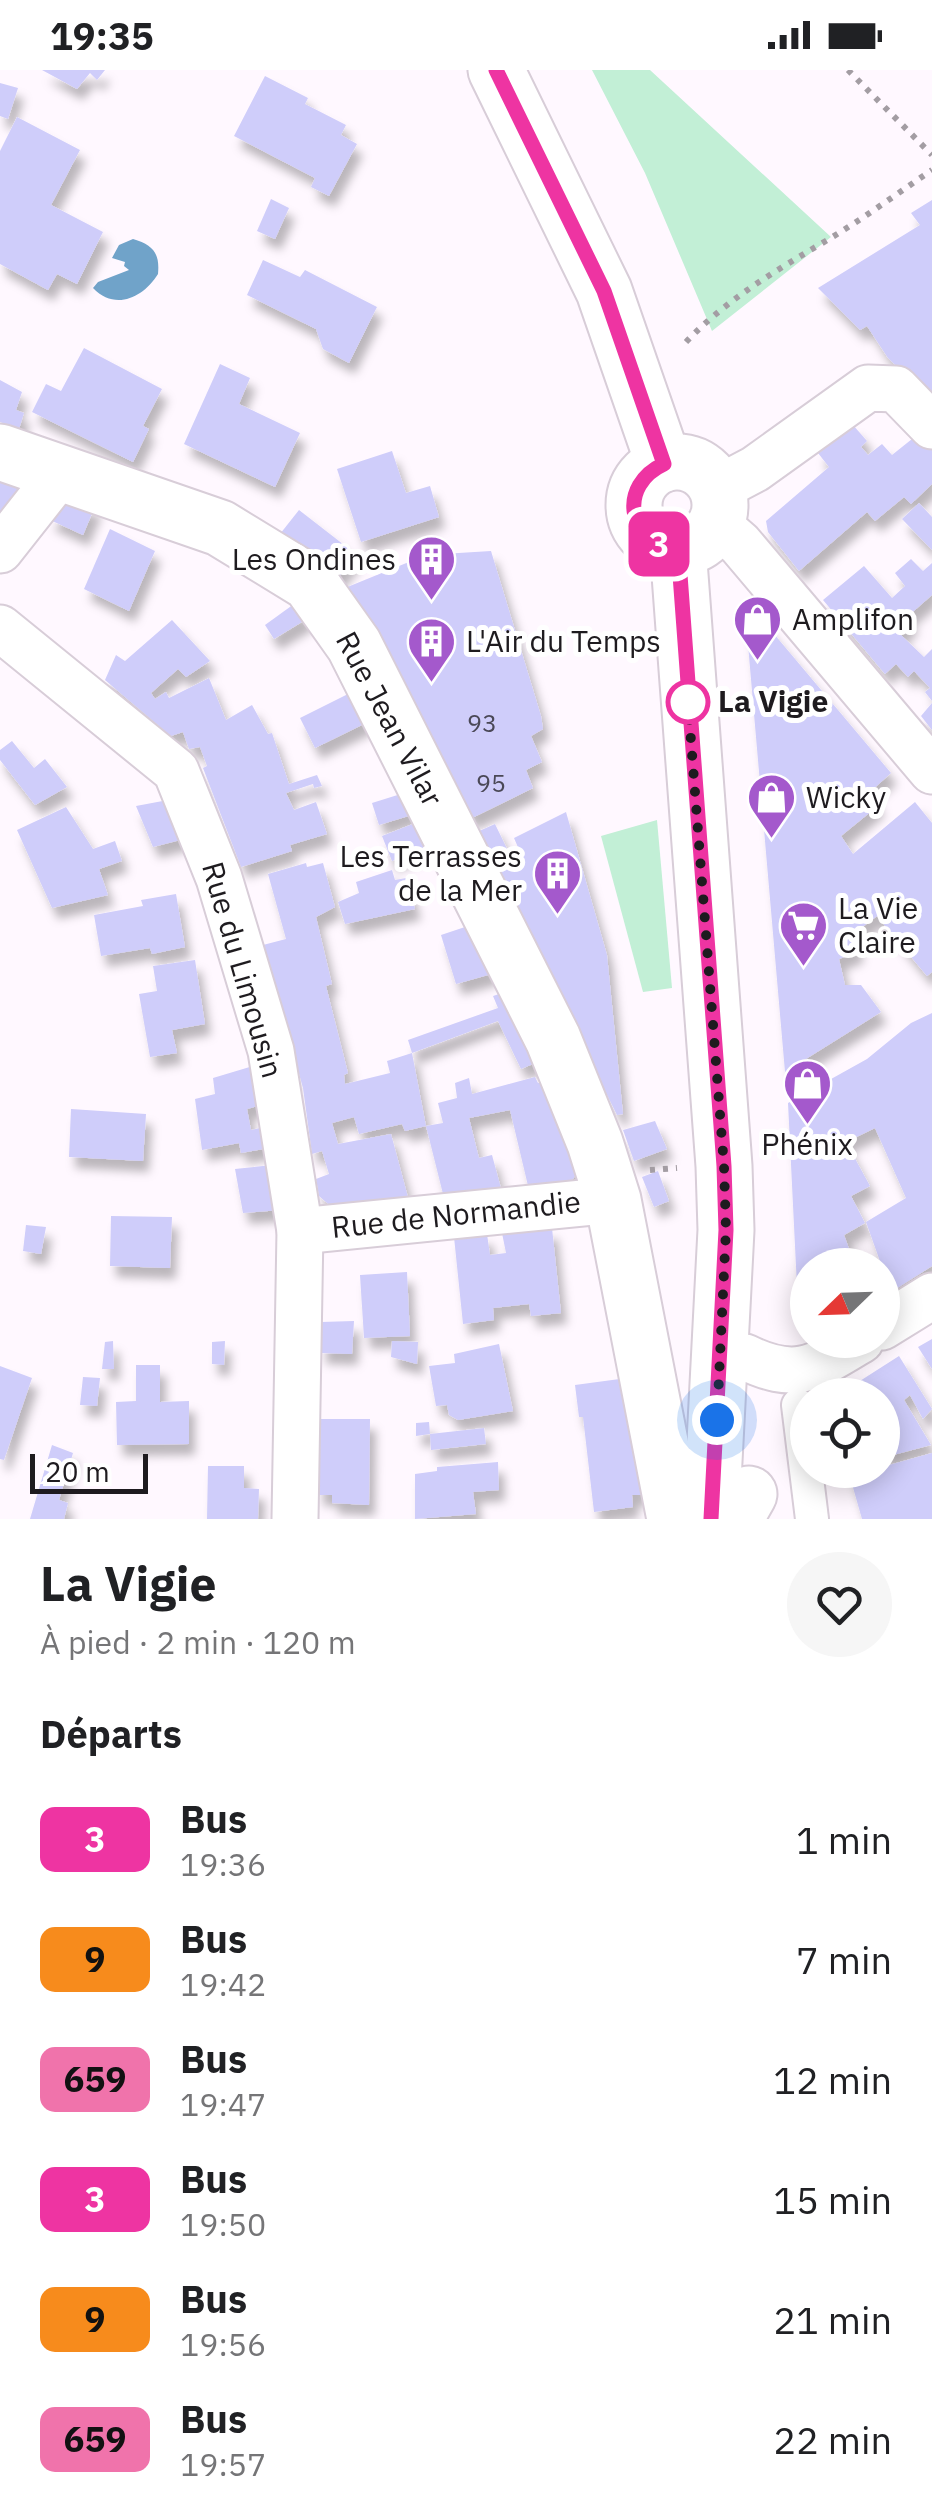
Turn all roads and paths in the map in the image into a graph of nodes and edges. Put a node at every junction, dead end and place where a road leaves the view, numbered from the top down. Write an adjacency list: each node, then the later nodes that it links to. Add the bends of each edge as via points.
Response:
1 (496, 70): 8 (main road, via 604,291)
2 (848, 70): 3 (path)
3 (932, 155)
4 (932, 170): 5 (path, via 768,273)
5 (686, 342)
6 (932, 426): 10 (street, via 896,389 868,388 755,469)
7 (0, 452): 9 (main road, Rue Jean Vilar)
8 (664, 464): 10 (main road, via 701,470); 10 (main road, via 637,489 634,514 645,535 666,547)
9 (60, 474): 11 (street); 14 (main road, Rue Jean Vilar, via 220,528 310,583 354,645 553,1039)
10 (703, 520): 13 (street, via 740,544); 16 (main road)
11 (0, 550)
12 (0, 628): 15 (street, Rue du Limousin, via 176,771 218,878 271,1051)
13 (932, 771)
14 (612, 1200): 15 (street, Rue de Normandie); 24 (main road, Rue Jean Vilar)
15 (300, 1230): 23 (street, Rue du Limousin)
16 (726, 1230): 19 (main road); 22 (main road)
17 (932, 1296): 18 (street)
18 (900, 1316)
19 (745, 1356): 20 (street, via 794,1372); 22 (main road)
20 (832, 1358)
21 (803, 1488): 25 (street)
22 (736, 1513)
23 (295, 1519)
24 (675, 1519)
25 (812, 1519)

